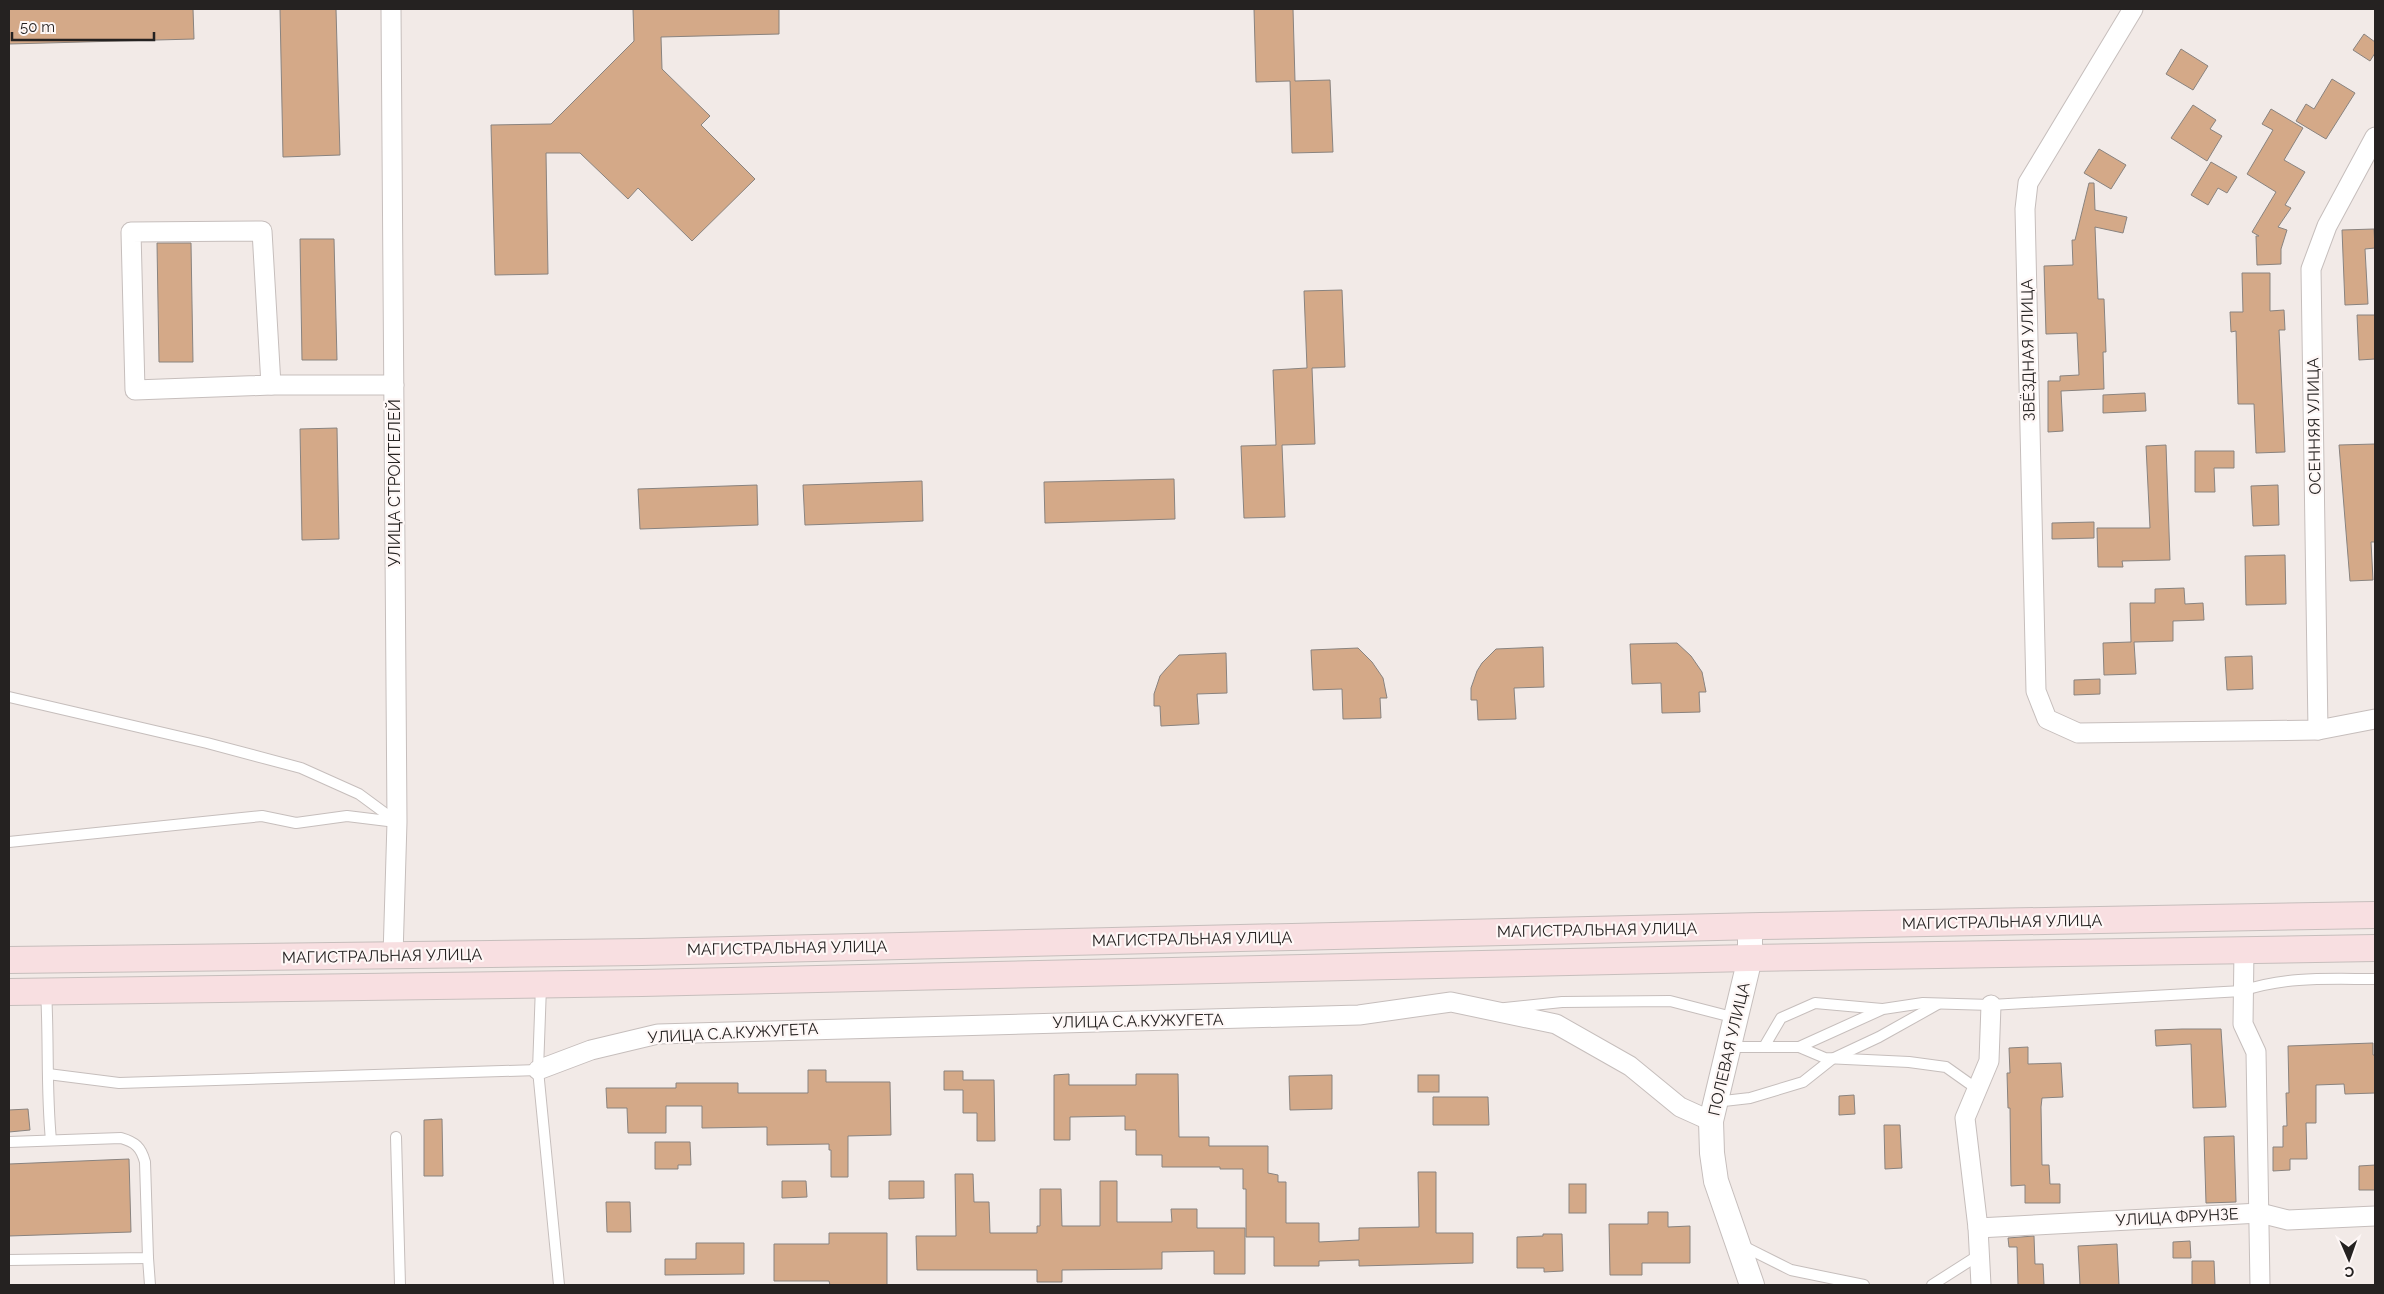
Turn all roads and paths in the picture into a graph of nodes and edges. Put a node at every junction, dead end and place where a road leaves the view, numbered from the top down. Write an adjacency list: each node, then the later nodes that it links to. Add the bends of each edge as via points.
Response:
1 (390, 9): 5 (street, УЛИЦА СТРОИТЕЛЕЙ)
2 (2133, 9): 8 (street, ЗВЁЗДНАЯ УЛИЦА, via 2028,183 2025,219 2036,692 2047,719 2078,733)
3 (2375, 137): 8 (street, ОСЕННЯЯ УЛИЦА, via 2327,226 2311,269)
4 (271, 385): 4 (street, via 135,390 131,232 262,231); 5 (street)
5 (394, 385): 9 (street, УЛИЦА СТРОИТЕЛЕЙ)
6 (9, 696): 9 (lane, via 301,768 359,794)
7 (2375, 719): 8 (street)
8 (2318, 730)
9 (397, 822): 10 (lane, via 347,816 296,822 262,816); 15 (street, УЛИЦА СТРОИТЕЛЕЙ)
10 (9, 842)
11 (2375, 915): 12 (main road, МАГИСТРАЛЬНАЯ УЛИЦА)
12 (1750, 926): 15 (main road, МАГИСТРАЛЬНАЯ УЛИЦА); 16 (street, ПОЛЕВАЯ УЛИЦА)
13 (2375, 948): 14 (main road, МАГИСТРАЛЬНАЯ УЛИЦА)
14 (2244, 950): 16 (main road, МАГИСТРАЛЬНАЯ УЛИЦА); 22 (street)
15 (393, 956): 17 (main road, МАГИСТРАЛЬНАЯ УЛИЦА)
16 (1750, 958): 20 (main road, МАГИСТРАЛЬНАЯ УЛИЦА); 28 (street, ПОЛЕВАЯ УЛИЦА)
17 (46, 959): 18 (main road, МАГИСТРАЛЬНАЯ УЛИЦА); 21 (main road)
18 (9, 960)
19 (2375, 979): 22 (lane, via 2290,979)
20 (541, 985): 21 (main road, МАГИСТРАЛЬНАЯ УЛИЦА); 33 (lane)
21 (46, 991): 23 (main road, МАГИСТРАЛЬНАЯ УЛИЦА); 34 (lane)
22 (2242, 991): 25 (lane); 40 (street, via 2243,1024 2256,1052)
23 (9, 992)
24 (1939, 1003): 25 (lane); 26 (lane); 32 (lane)
25 (1990, 1005): 35 (street, via 1989,1061)
26 (1883, 1009): 30 (lane, via 1815,1003 1781,1018); 31 (lane)
27 (1488, 1010): 28 (lane, via 1562,1002 1670,1001); 33 (street, УЛИЦА С.А.КУЖУГЕТА, via 1451,1002 1359,1015 658,1034 592,1050); 36 (street, УЛИЦА С.А.КУЖУГЕТА, via 1556,1024 1630,1066 1680,1106)
28 (1736, 1019): 29 (street, ПОЛЕВАЯ УЛИЦА)
29 (1729, 1047): 30 (lane); 36 (street, ПОЛЕВАЯ УЛИЦА)
30 (1764, 1047): 31 (lane)
31 (1799, 1047): 32 (lane)
32 (1832, 1059): 35 (lane, via 1946,1067); 36 (lane, via 1802,1082)
33 (538, 1070): 34 (lane, via 118,1082); 49 (lane)
34 (48, 1074): 38 (lane)
35 (1977, 1088): 42 (street, via 1966,1118)
36 (1713, 1112): 43 (street, ПОЛЕВАЯ УЛИЦА, via 1712,1154 1716,1181)
37 (396, 1137): 48 (lane)
38 (51, 1140): 39 (lane); 45 (lane, via 121,1138 133,1141 142,1150)
39 (9, 1142)
40 (2260, 1212): 41 (street, УЛИЦА ФРУНЗЕ, via 2288,1220); 42 (street, УЛИЦА ФРУНЗЕ); 54 (street)
41 (2375, 1216)
42 (1978, 1228): 44 (street)
43 (1736, 1242): 50 (street, ПОЛЕВАЯ УЛИЦА); 51 (lane, via 1790,1270)
44 (1979, 1255): 52 (lane); 53 (street)
45 (148, 1258): 46 (lane); 47 (lane)
46 (9, 1260)
47 (150, 1285)
48 (399, 1285)
49 (559, 1285)
50 (1752, 1285)
51 (1864, 1285)
52 (1932, 1285)
53 (1981, 1285)
54 (2260, 1285)

